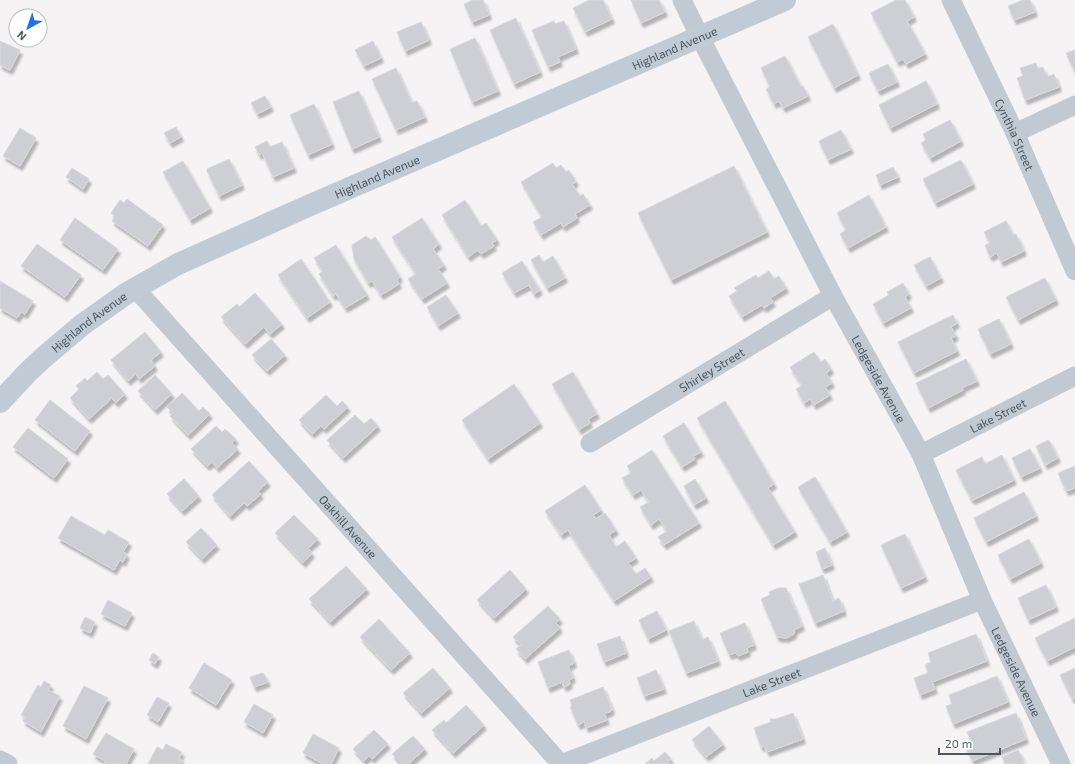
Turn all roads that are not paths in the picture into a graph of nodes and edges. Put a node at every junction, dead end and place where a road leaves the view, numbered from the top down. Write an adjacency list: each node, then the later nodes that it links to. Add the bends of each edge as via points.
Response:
1 (682, 0): 4 (street, Ledgeside Avenue)
2 (785, 0): 4 (main road, Highland Avenue)
3 (951, 0): 6 (street, Cynthia Street)
4 (700, 37): 8 (main road, Highland Avenue, via 205,251); 9 (street, Ledgeside Avenue)
5 (1075, 105): 6 (street)
6 (1015, 133): 7 (street, Cynthia Street)
7 (1075, 271)
8 (135, 288): 11 (main road, Highland Avenue, via 61,342); 17 (street, Oakhill Avenue)
9 (833, 296): 12 (street, Shirley Street); 13 (street, Ledgeside Avenue)
10 (1075, 376): 13 (street, Lake Street)
11 (0, 402)
12 (590, 444)
13 (921, 454): 14 (street, Ledgeside Avenue)
14 (982, 600): 17 (street, Lake Street); 18 (street, Ledgeside Avenue)
15 (0, 760): 16 (street)
16 (8, 764)
17 (561, 764)
18 (1061, 764)

